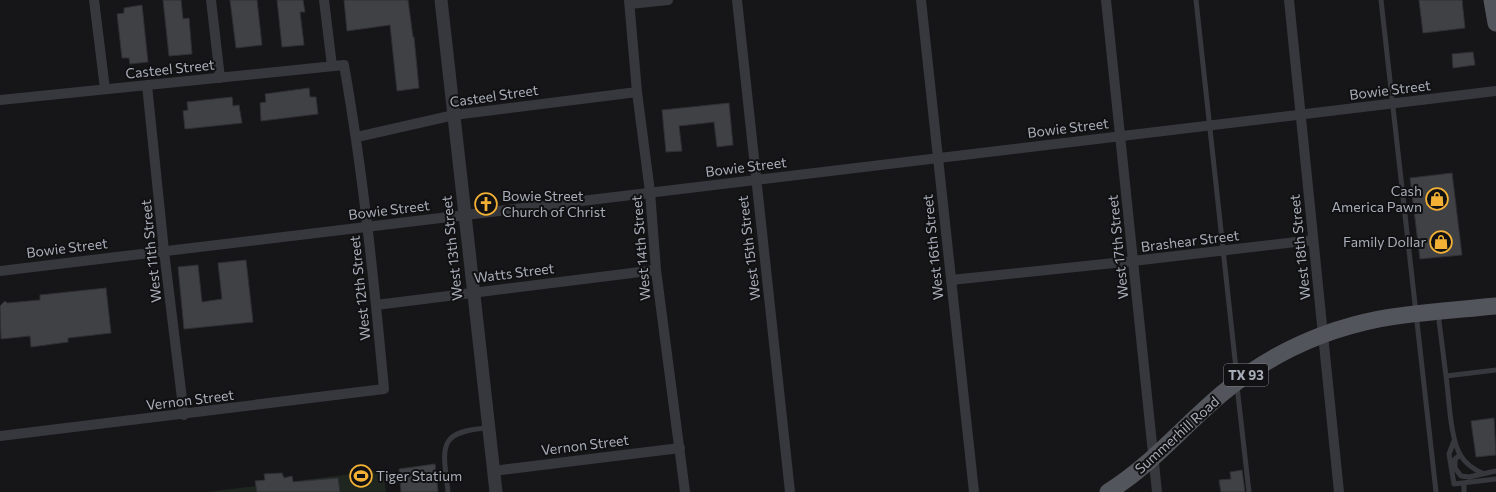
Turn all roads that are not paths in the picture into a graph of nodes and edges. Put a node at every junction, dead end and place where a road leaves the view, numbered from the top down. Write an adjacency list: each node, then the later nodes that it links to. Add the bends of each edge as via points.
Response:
1 (94, 0): 19 (street)
2 (211, 0): 17 (street)
3 (324, 0): 16 (street)
4 (441, 0): 25 (street, West 13th Street)
5 (668, 0): 13 (street)
6 (737, 0): 30 (street, West 15th Street)
7 (921, 0): 29 (street, West 16th Street)
8 (1106, 0): 27 (street, West 17th Street)
9 (1196, 0): 26 (lane)
10 (1289, 0): 24 (street, West 18th Street)
11 (1381, 0): 23 (lane)
12 (1492, 0): 14 (main road)
13 (630, 2): 21 (street, West 14th Street)
14 (1496, 23)
15 (344, 65): 16 (street, Casteel Street); 28 (street, West 12th Street)
16 (332, 66): 17 (street, Casteel Street)
17 (220, 78): 18 (street, Casteel Street)
18 (147, 85): 19 (street, Casteel Street); 35 (street, West 11th Street)
19 (105, 89): 22 (street, Casteel Street)
20 (1496, 91): 23 (street, Bowie Street)
21 (637, 92): 25 (street, Casteel Street); 31 (street, West 14th Street)
22 (0, 100)
23 (1392, 103): 24 (street, Bowie Street); 45 (lane)
24 (1300, 114): 26 (street, Bowie Street); 34 (street, West 18th Street)
25 (454, 115): 28 (street, Casteel Street); 32 (street, West 13th Street)
26 (1210, 125): 27 (street, Bowie Street); 36 (lane)
27 (1120, 136): 29 (street, Bowie Street); 37 (street, West 17th Street)
28 (357, 137): 33 (street, West 12th Street)
29 (938, 158): 30 (street, Bowie Street); 40 (street, West 16th Street)
30 (755, 180): 31 (street, Bowie Street); 66 (street, West 15th Street)
31 (650, 192): 32 (street, Bowie Street); 38 (street, West 14th Street)
32 (465, 214): 33 (street, Bowie Street); 41 (street, West 13th Street)
33 (367, 226): 35 (street, Bowie Street); 42 (street, West 12th Street)
34 (1313, 240): 36 (street, Brashear Street); 46 (street, West 18th Street)
35 (164, 250): 39 (street, Bowie Street); 51 (street, West 11th Street)
36 (1223, 251): 37 (street, Brashear Street); 49 (lane)
37 (1133, 262): 40 (street, Brashear Street); 57 (street, West 17th Street)
38 (656, 270): 41 (street, Watts Street); 55 (street, West 14th Street)
39 (0, 271)
40 (951, 280): 67 (street, West 16th Street)
41 (474, 292): 42 (street, Watts Street); 52 (street, West 13th Street)
42 (376, 305): 50 (street, West 12th Street)
43 (1496, 306): 44 (main road, Summerhill Road / TX 93)
44 (1438, 312): 45 (main road, Summerhill Road / TX 93); 48 (lane)
45 (1415, 314): 46 (main road, Summerhill Road / TX 93, via 1373,321); 72 (lane)
46 (1324, 335): 49 (main road, Summerhill Road / TX 93, via 1268,361); 71 (street, West 18th Street)
47 (1496, 370): 48 (lane)
48 (1446, 376): 54 (lane)
49 (1237, 382): 57 (main road, Summerhill Road / TX 93, via 1198,414); 70 (lane)
50 (384, 389): 51 (street, Vernon Street)
51 (184, 415): 53 (street, Vernon Street)
52 (488, 428): 58 (street, West 13th Street); 63 (lane, via 461,431 448,441 444,458)
53 (0, 436)
54 (1454, 440): 56 (lane); 62 (lane, via 1449,454 1454,484)
55 (680, 448): 58 (street, Vernon Street); 65 (street, West 14th Street)
56 (1460, 455): 60 (lane, via 1468,465); 60 (lane, via 1455,459 1454,468 1461,476 1469,477)
57 (1153, 457): 68 (main road, Summerhill Road / TX 93); 69 (street, West 17th Street)
58 (493, 471): 64 (street, West 13th Street)
59 (1496, 471): 60 (lane)
60 (1482, 473)
61 (1496, 479): 62 (lane)
62 (1464, 483): 73 (lane)
63 (448, 492)
64 (496, 492)
65 (685, 492)
66 (790, 492)
67 (974, 492)
68 (1108, 492)
69 (1157, 492)
70 (1249, 492)
71 (1339, 492)
72 (1436, 492)
73 (1464, 492)

